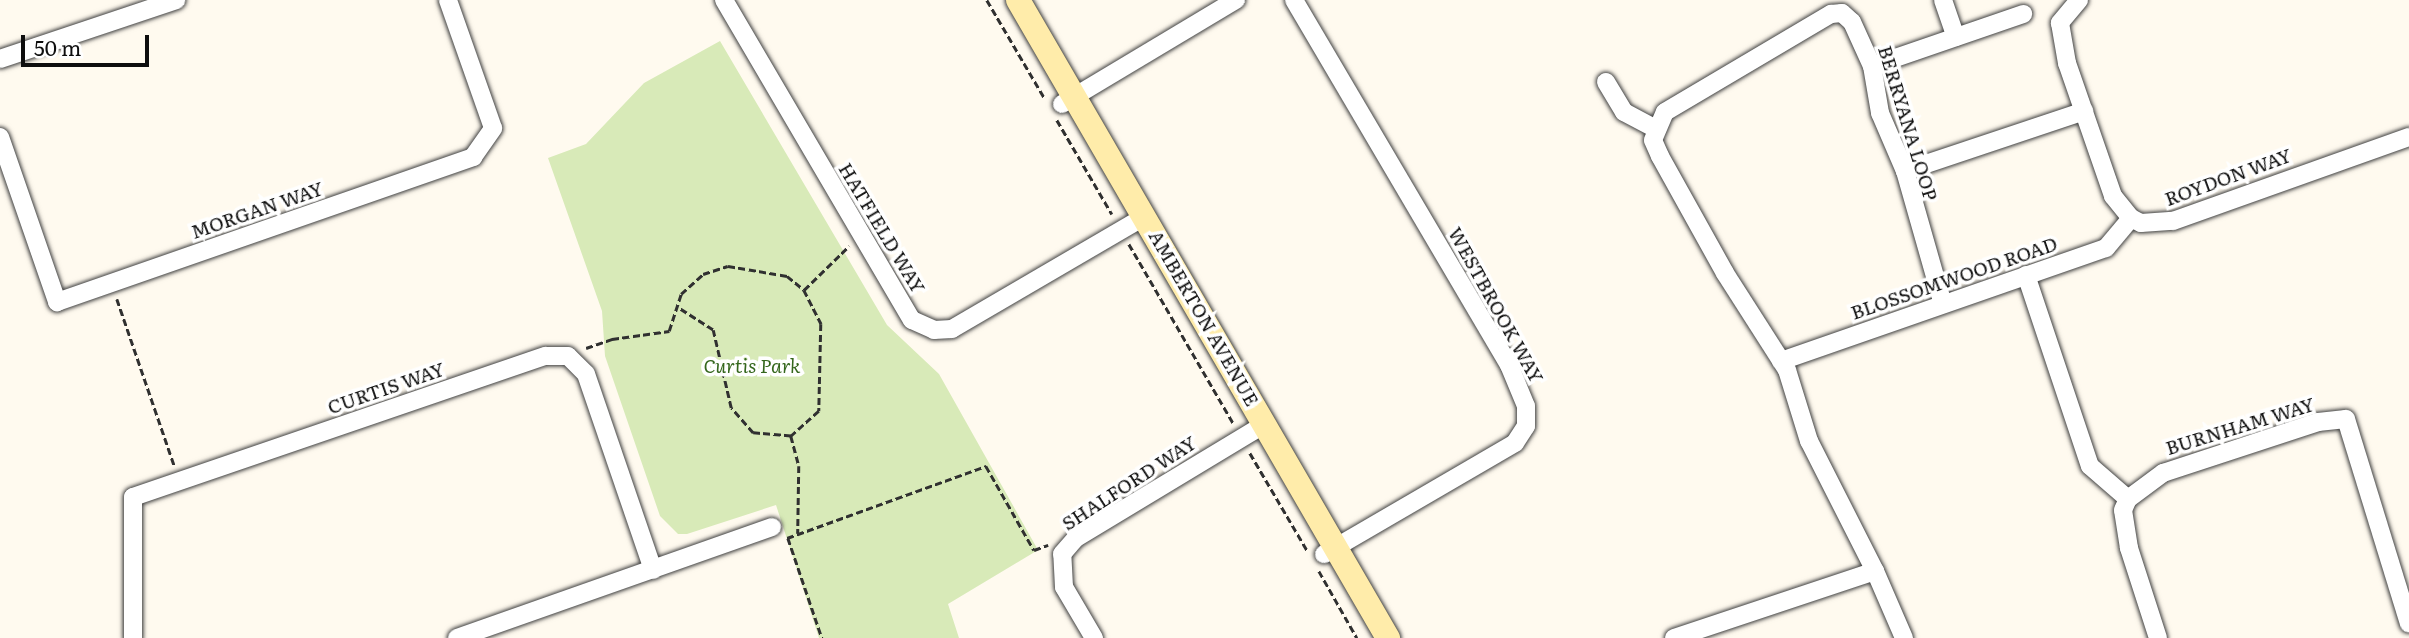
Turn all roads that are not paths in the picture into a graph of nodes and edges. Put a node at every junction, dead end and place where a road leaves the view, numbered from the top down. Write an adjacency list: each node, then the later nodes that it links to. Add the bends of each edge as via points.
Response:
1 (176, 0): 13 (street)
2 (447, 0): 19 (street, MORGAN WAY, via 493,128 473,157 57,302)
3 (724, 0): 23 (street, HATFIELD WAY, via 912,320 934,330 952,329)
4 (1001, 0): 16 (street, AMBERTON AVENUE)
5 (1018, 0): 16 (street, AMBERTON AVENUE)
6 (1236, 0): 16 (street)
7 (1294, 0): 30 (street, WESTBROOK WAY, via 1509,365 1527,406 1526,426 1515,443)
8 (1943, 0): 12 (street)
9 (2079, 0): 17 (street, via 2060,23 2060,37)
10 (1843, 6): 14 (street, BERRYANA LOOP); 18 (street, BERRYANA LOOP, via 1665,112)
11 (2023, 15): 12 (street)
12 (1956, 37): 14 (street)
13 (0, 59)
14 (1872, 66): 21 (street, BERRYANA LOOP, via 1880,113)
15 (1606, 82): 18 (street, via 1624,112)
16 (1060, 105): 23 (street, AMBERTON AVENUE)
17 (2084, 111): 21 (street); 22 (street, via 2113,196)
18 (1656, 130): 26 (street, via 1653,140 1660,156)
19 (0, 137)
20 (2409, 137): 22 (street, ROYDON WAY, via 2173,221 2154,225)
21 (1905, 171): 25 (street, BERRYANA LOOP)
22 (2130, 218): 24 (street, BLOSSOMWOOD ROAD, via 2106,248)
23 (1132, 223): 27 (street, AMBERTON AVENUE)
24 (2026, 275): 25 (street, BLOSSOMWOOD ROAD); 28 (street, via 2090,466)
25 (1943, 304): 26 (street, BLOSSOMWOOD ROAD)
26 (1781, 362): 32 (street, via 1809,441)
27 (1253, 431): 30 (street, AMBERTON AVENUE); 36 (street, SHALFORD WAY, via 1076,538 1062,554 1064,587)
28 (2128, 499): 33 (street, BURNHAM WAY, via 2163,472 2318,422 2346,419); 41 (street, via 2123,510 2129,548)
29 (772, 527): 31 (street)
30 (1321, 555): 37 (street, AMBERTON AVENUE); 38 (street, AMBERTON AVENUE)
31 (653, 570): 34 (street, CURTIS WAY, via 586,374 572,360 546,356 134,497); 35 (street)
32 (1875, 570): 39 (street); 40 (street)
33 (2409, 624)
34 (133, 638)
35 (457, 638)
36 (1094, 638)
37 (1370, 638)
38 (1388, 638)
39 (1674, 638)
40 (1904, 638)
41 (2158, 638)

